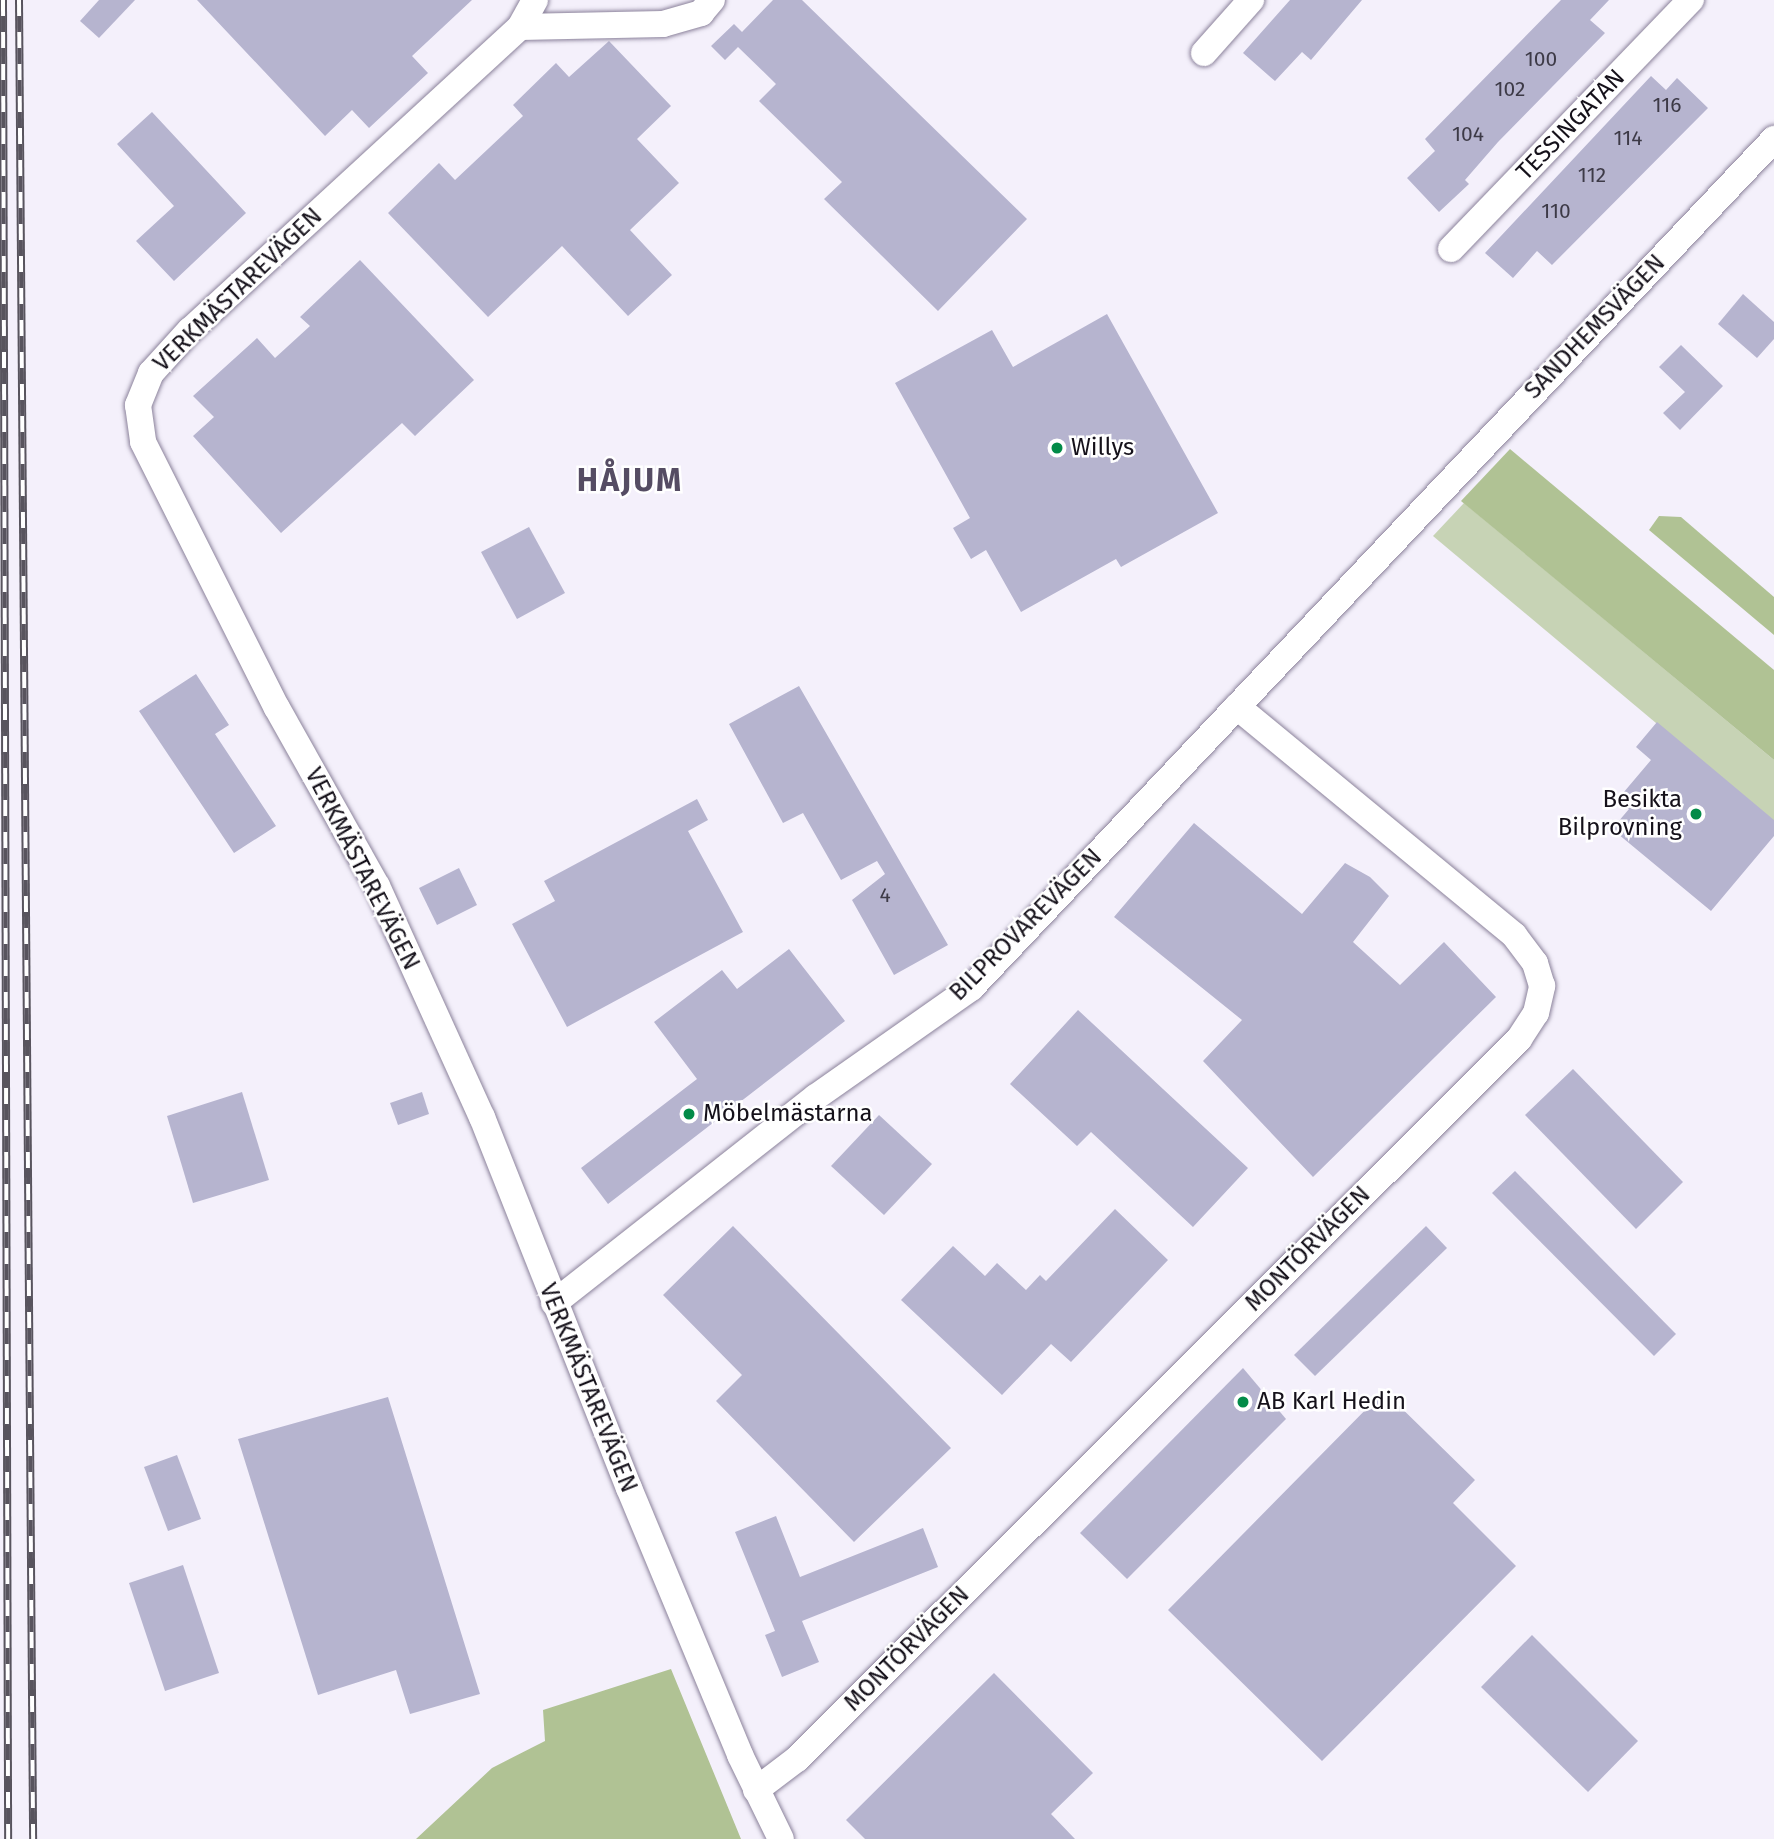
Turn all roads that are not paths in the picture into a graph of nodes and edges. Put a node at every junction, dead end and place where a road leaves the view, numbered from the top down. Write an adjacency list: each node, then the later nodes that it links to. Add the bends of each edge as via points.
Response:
1 (535, 0): 5 (street, VERKMÄSTAREVÄGEN)
2 (712, 0): 5 (street, via 701,13 663,24)
3 (1251, 0): 6 (street)
4 (1691, 0): 8 (street, TESSINGATAN)
5 (520, 27): 11 (street, VERKMÄSTAREVÄGEN, via 190,330 151,373 138,405 149,454 277,708 377,886 482,1117)
6 (1204, 53)
7 (1774, 139): 9 (street, SANDHEMSVÄGEN)
8 (1451, 249)
9 (1416, 516): 10 (street, BILPROVAREVÄGEN)
10 (1237, 707): 11 (street, BILPROVAREVÄGEN, via 971,988 816,1097); 12 (street, MONTÖRVÄGEN, via 1514,936 1535,962 1542,986 1536,1013 1519,1039 807,1749)
11 (554, 1303): 12 (street, VERKMÄSTAREVÄGEN)
12 (756, 1790): 13 (street, VERKMÄSTAREVÄGEN)
13 (780, 1839)

